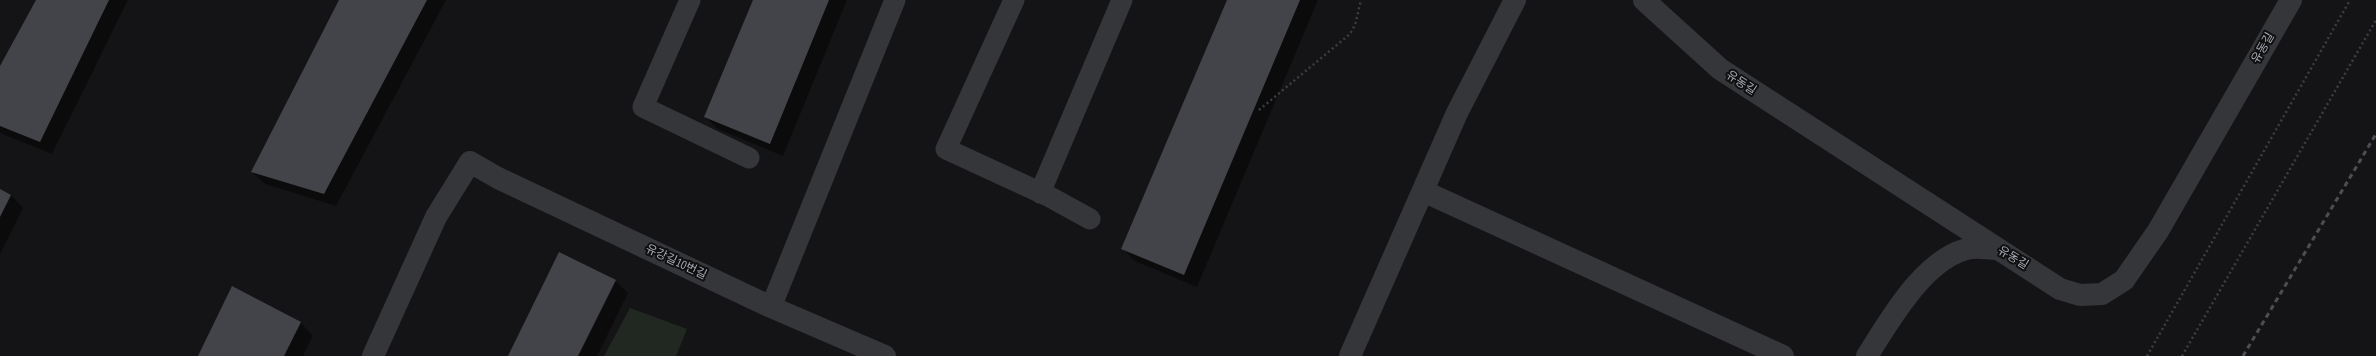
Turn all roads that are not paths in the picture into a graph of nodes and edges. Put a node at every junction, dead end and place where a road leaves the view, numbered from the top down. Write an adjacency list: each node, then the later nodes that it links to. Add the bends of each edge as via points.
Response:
1 (690, 0): 8 (lane, via 643,107)
2 (895, 0): 13 (lane)
3 (1014, 0): 10 (lane, via 946,149)
4 (1122, 0): 10 (lane)
5 (1515, 0): 9 (street, via 1457,113)
6 (1644, 0): 12 (street, 유동길, via 1720,69)
7 (2291, 0): 12 (street, 유동길, via 2158,231 2124,280 2102,294 2080,295 2060,289)
8 (749, 158)
9 (1423, 191): 16 (street); 17 (street)
10 (1040, 193): 11 (lane)
11 (1090, 219)
12 (1997, 249): 18 (street, via 1972,248 1947,258 1931,271 1899,307)
13 (772, 307): 14 (street, 유강길10번길, via 498,178 470,162 436,217); 15 (street, 유강길10번길)
14 (373, 356)
15 (885, 356)
16 (1350, 356)
17 (1783, 356)
18 (1867, 356)

